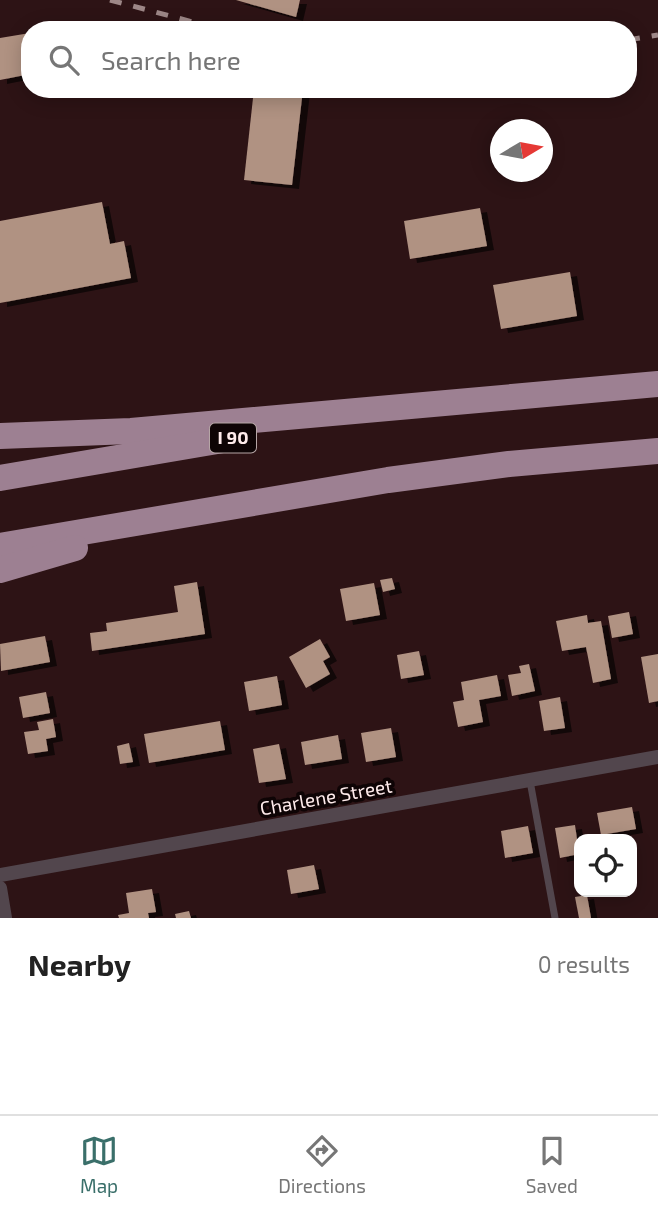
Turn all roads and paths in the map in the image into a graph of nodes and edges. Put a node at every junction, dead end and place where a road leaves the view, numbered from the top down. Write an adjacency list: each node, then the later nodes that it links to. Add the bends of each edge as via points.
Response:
1 (658, 384): 2 (highway, I 90)
2 (466, 402): 3 (highway, via 131,431); 5 (highway, I 90)
3 (0, 436)
4 (658, 451): 6 (highway)
5 (0, 478)
6 (388, 480): 7 (highway); 8 (highway, via 65,551)
7 (0, 546)
8 (0, 570)
9 (658, 757): 10 (street, Charlene Street)
10 (529, 780): 11 (street, Charlene Street); 14 (lane)
11 (0, 875)
12 (0, 888): 13 (street)
13 (5, 918)
14 (555, 918)

